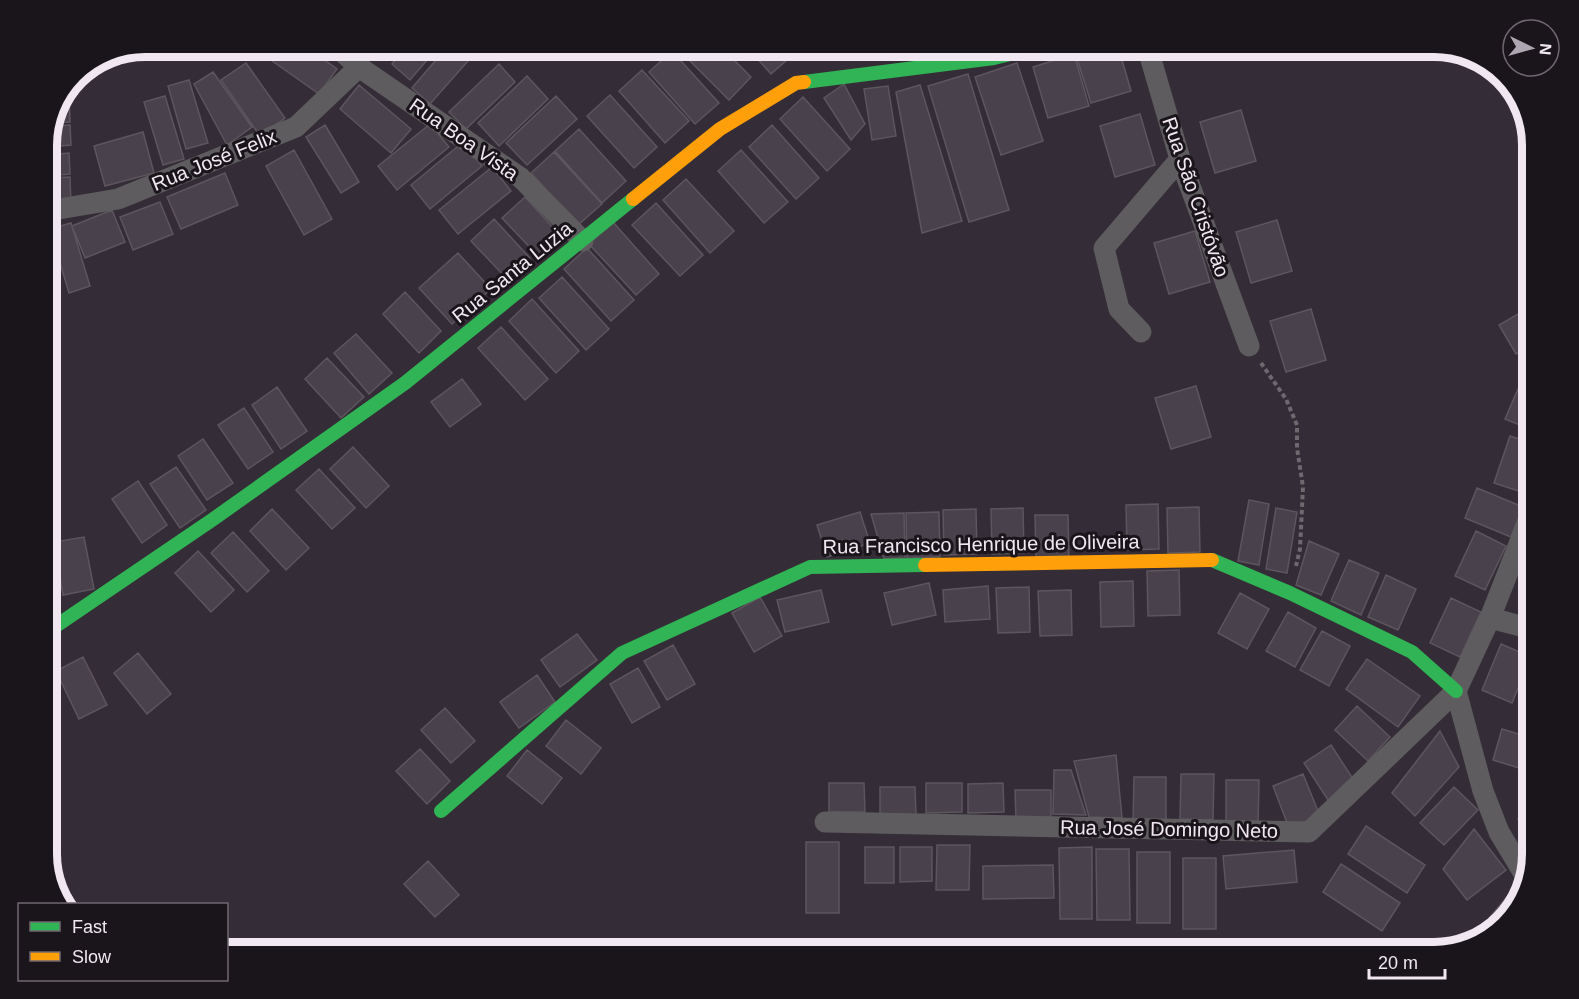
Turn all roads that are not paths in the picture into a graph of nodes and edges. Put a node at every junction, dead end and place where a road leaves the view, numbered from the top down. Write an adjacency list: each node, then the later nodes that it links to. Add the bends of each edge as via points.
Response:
1 (348, 57): 4 (street, Rua Boa Vista)
2 (960, 57): 7 (street, Rua Santa Luzia, via 796,83 720,129)
3 (1150, 57): 5 (street, Rua São Cristóvão)
4 (359, 67): 6 (street, Rua José Felix, via 296,127 118,199); 7 (street, Rua Boa Vista, via 521,178)
5 (1180, 159): 8 (street, via 1104,248 1119,309); 9 (street, Rua São Cristóvão)
6 (57, 209)
7 (583, 241): 12 (street, Rua Santa Luzia, via 405,383)
8 (1141, 332)
9 (1249, 346)
10 (1522, 536): 11 (street)
11 (1490, 618): 13 (street); 14 (street)
12 (57, 625)
13 (1522, 626)
14 (1456, 691): 15 (street, Rua Francisco Henrique de Oliveira, via 1412,652 1215,560 810,567 622,653); 16 (street, Rua José Domingo Neto, via 1309,832); 17 (street, via 1483,791 1499,832)
15 (441, 811)
16 (825, 822)
17 (1520, 868)

